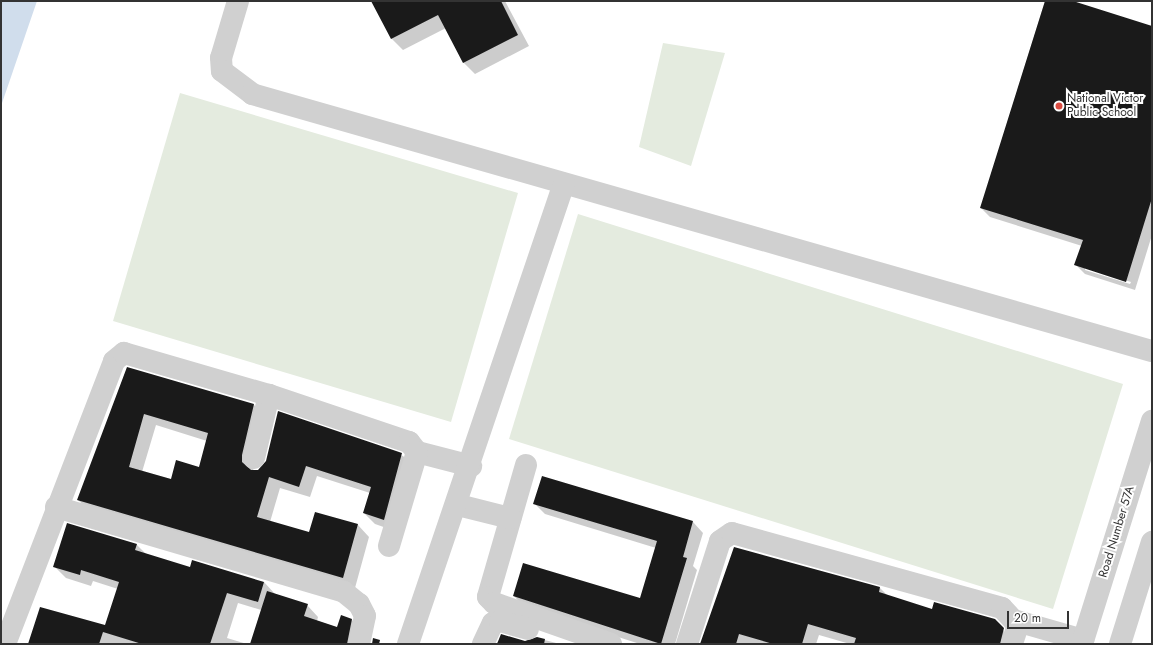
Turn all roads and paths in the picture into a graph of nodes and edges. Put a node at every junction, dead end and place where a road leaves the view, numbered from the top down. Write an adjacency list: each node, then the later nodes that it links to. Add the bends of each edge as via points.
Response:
1 (238, 1): 2 (street, via 221,58 222,71 252,94)
2 (564, 184): 3 (street); 9 (street)
3 (1152, 351)
4 (269, 395): 6 (street, via 405,439); 7 (street); 11 (street, via 124,353 114,361)
5 (1152, 421): 16 (street, Road Number 57A)
6 (417, 452): 9 (street); 14 (street)
7 (254, 458)
8 (526, 465): 12 (street)
9 (471, 466): 10 (street)
10 (458, 505): 12 (street); 20 (street)
11 (56, 507): 18 (street); 19 (street, via 344,592 359,604 365,616)
12 (510, 518): 22 (street, via 487,594 490,600)
13 (1152, 542): 25 (street)
14 (389, 546)
15 (1017, 621): 16 (street); 23 (street, via 1002,608 732,533 720,541); 24 (street)
16 (1083, 642)
17 (576, 643): 21 (street, via 500,621 489,626)
18 (4, 644)
19 (359, 644)
20 (408, 644)
21 (483, 644)
22 (611, 644)
23 (687, 644)
24 (1012, 644)
25 (1120, 644)

